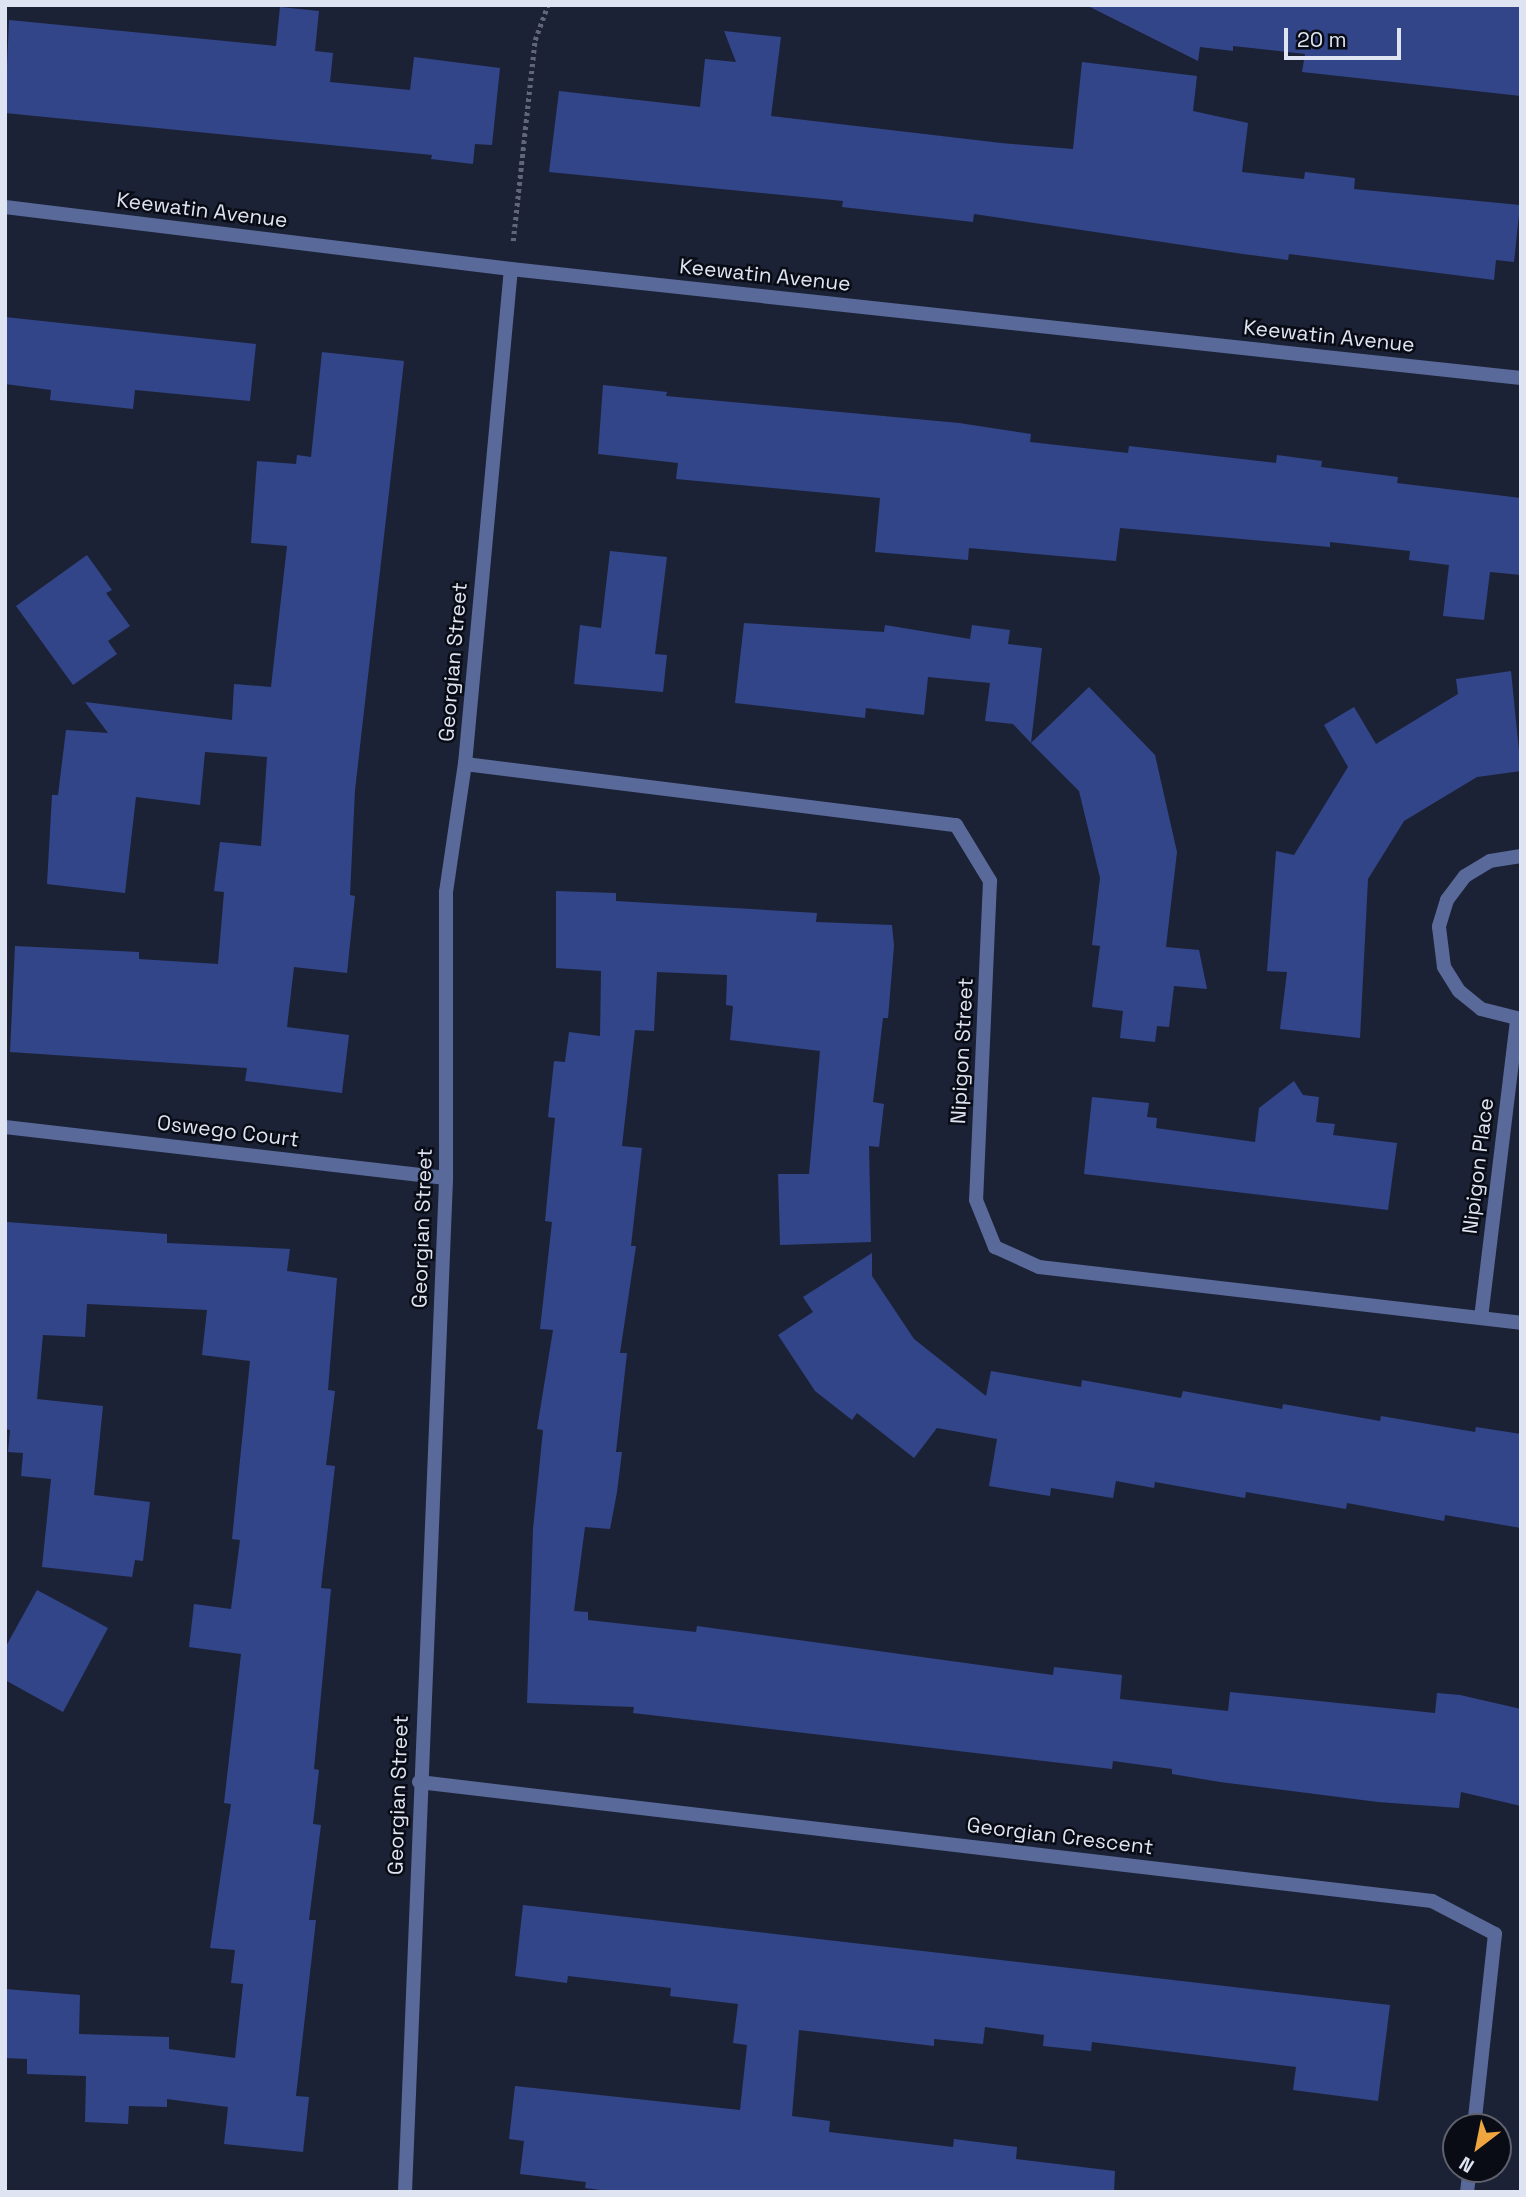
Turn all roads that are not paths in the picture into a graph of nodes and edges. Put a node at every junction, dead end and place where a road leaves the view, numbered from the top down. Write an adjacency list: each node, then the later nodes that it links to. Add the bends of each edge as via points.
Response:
1 (5, 207): 2 (street, Keewatin Avenue)
2 (510, 269): 3 (street, Keewatin Avenue); 4 (street, Georgian Street)
3 (1521, 378)
4 (465, 764): 8 (street, Georgian Street, via 446,892); 9 (street, Nipigon Street, via 956,825 990,881 976,1200 995,1247 1039,1267)
5 (1521, 856): 6 (street, Nipigon Place, via 1490,861 1465,876 1447,900 1439,927 1444,967 1459,991 1481,1009)
6 (1519, 1019): 9 (street, Nipigon Place)
7 (5, 1127): 8 (street, Oswego Court)
8 (446, 1178): 11 (street, Georgian Street)
9 (1481, 1318): 10 (street, Nipigon Street)
10 (1521, 1323)
11 (419, 1782): 12 (street, Georgian Crescent, via 1432,1901 1495,1934); 13 (street, Georgian Street)
12 (1476, 2113)
13 (405, 2192)

